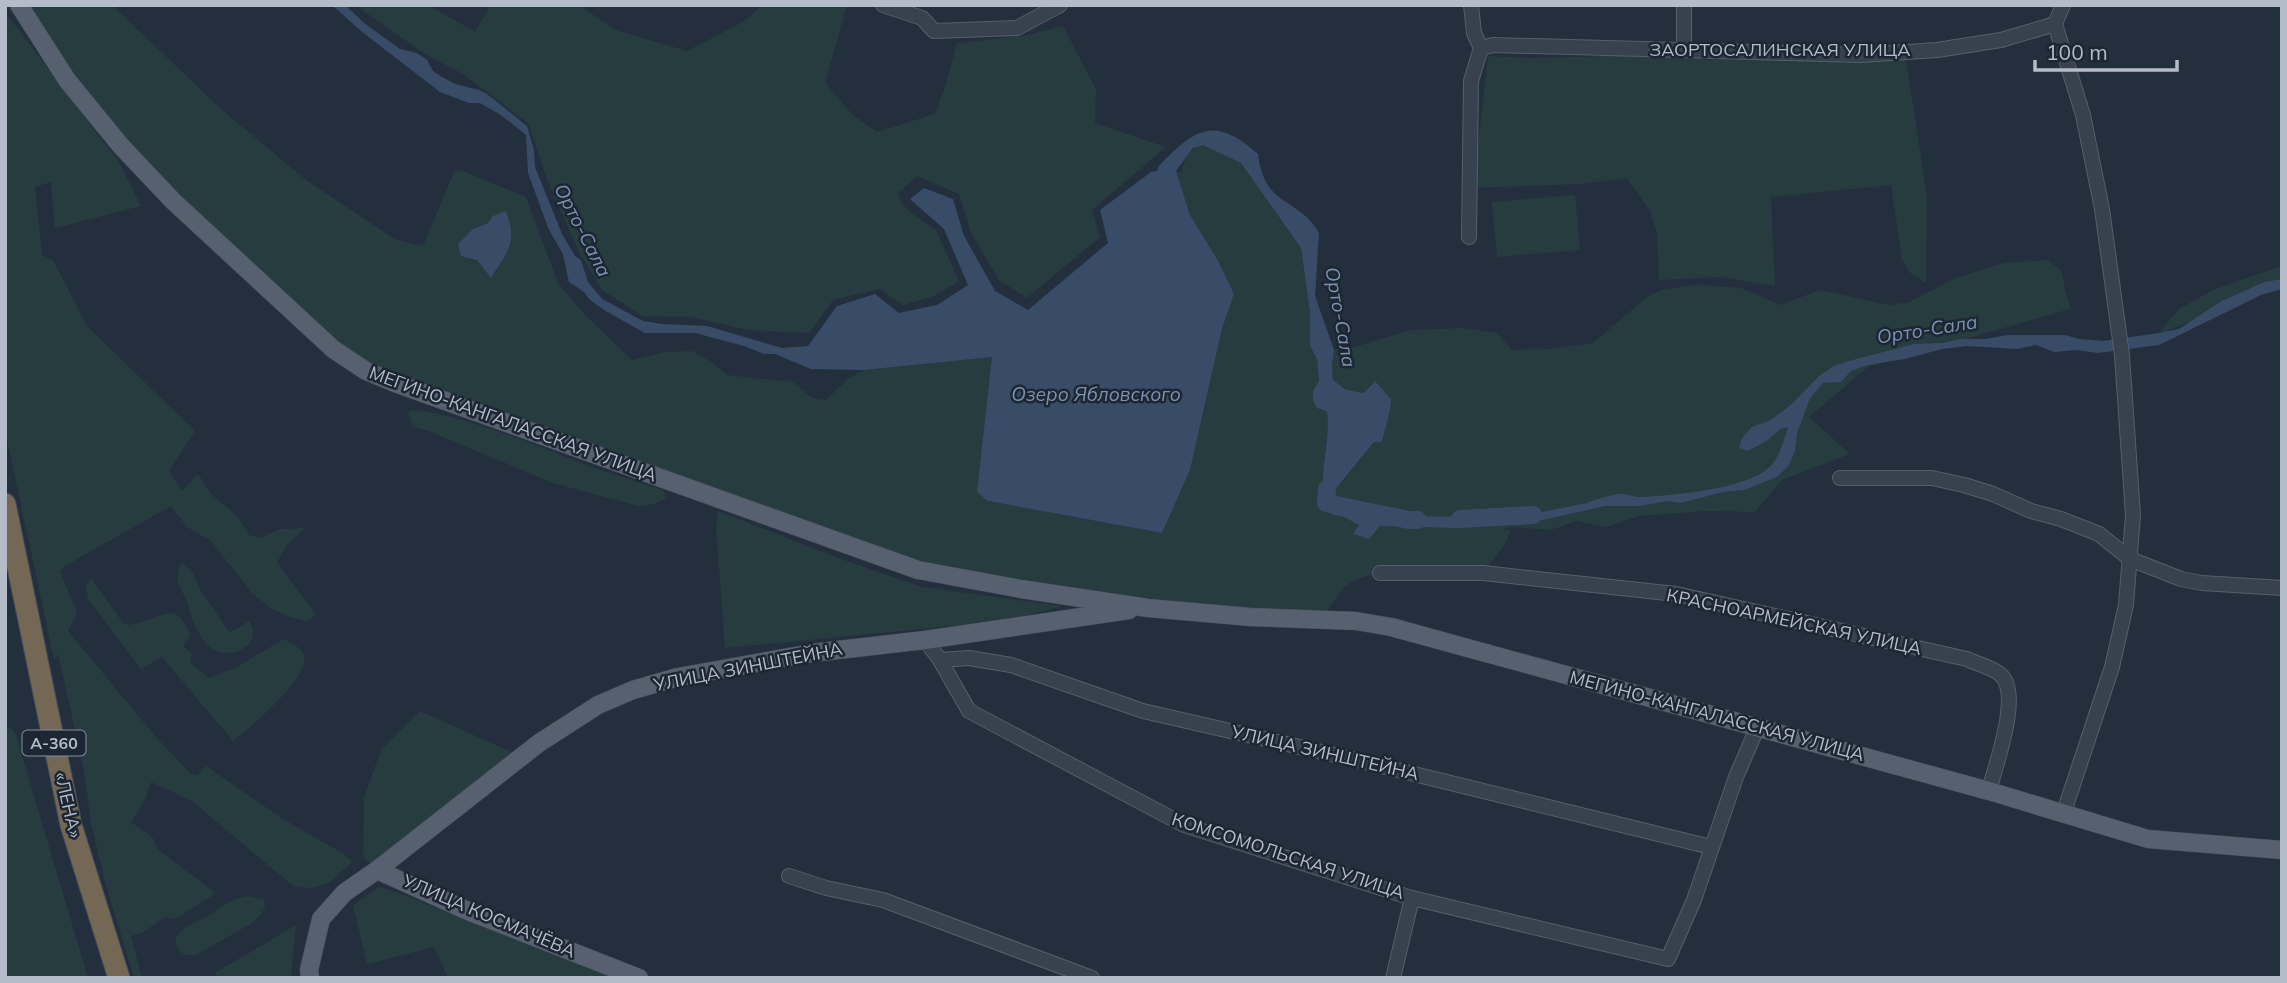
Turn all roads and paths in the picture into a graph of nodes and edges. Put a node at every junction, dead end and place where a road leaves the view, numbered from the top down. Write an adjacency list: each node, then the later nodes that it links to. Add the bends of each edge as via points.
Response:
1 (19, 5): 16 (main road, МЕГИНО-КАНГАЛАССКАЯ УЛИЦА, via 67,80 173,201 333,349 366,371 918,570)
2 (883, 5): 3 (street, via 922,18 934,31 1017,28)
3 (1060, 5)
4 (1471, 5): 8 (street)
5 (1684, 5): 9 (street)
6 (2063, 5): 7 (street)
7 (2055, 24): 9 (street, ЗАОРТОСАЛИНСКАЯ УЛИЦА, via 2001,40 1937,50 1861,55); 13 (street, via 2084,123 2119,326 2133,515)
8 (1481, 48): 9 (street, ЗАОРТОСАЛИНСКАЯ УЛИЦА); 10 (street, via 1471,81)
9 (1684, 50)
10 (1469, 237)
11 (1840, 478): 13 (street, via 1932,478 1964,485 2099,534)
12 (5, 504): 27 (highway, «ЛЕНА» / А-360, via 71,825)
13 (2130, 559): 15 (street, via 2181,579); 21 (street, via 2126,605 2112,667)
14 (1380, 573): 20 (street, КРАСНОАРМЕЙСКАЯ УЛИЦА, via 1482,573 1676,594 1967,659 2001,675 2008,687 2008,716)
15 (2282, 588)
16 (1148, 608): 17 (main road, МЕГИНО-КАНГАЛАССКАЯ УЛИЦА); 19 (main road, МЕГИНО-КАНГАЛАССКАЯ УЛИЦА, via 1391,626)
17 (925, 640): 18 (street, КОМСОМОЛЬСКАЯ УЛИЦА); 24 (main road, УЛИЦА ЗИНШТЕЙНА, via 812,653 678,677 633,690 598,705 539,743)
18 (940, 660): 22 (street, УЛИЦА ЗИНШТЕЙНА, via 1011,665 1143,711); 26 (street, КОМСОМОЛЬСКАЯ УЛИЦА, via 969,711 1184,825)
19 (1758, 726): 20 (main road, МЕГИНО-КАНГАЛАССКАЯ УЛИЦА); 22 (street)
20 (1989, 791): 21 (main road, МЕГИНО-КАНГАЛАССКАЯ УЛИЦА)
21 (2063, 815): 23 (main road, МЕГИНО-КАНГАЛАССКАЯ УЛИЦА, via 2148,839)
22 (1711, 847): 26 (street, КОМСОМОЛЬСКАЯ УЛИЦА, via 1668,959)
23 (2282, 850)
24 (377, 870): 28 (main road, УЛИЦА ЗИНШТЕЙНА, via 344,893 321,919); 29 (main road, УЛИЦА КОСМАЧЁВА)
25 (789, 876): 30 (street, via 883,900)
26 (1412, 898): 31 (street)
27 (119, 978)
28 (310, 978)
29 (639, 978)
30 (1092, 978)
31 (1392, 978)

